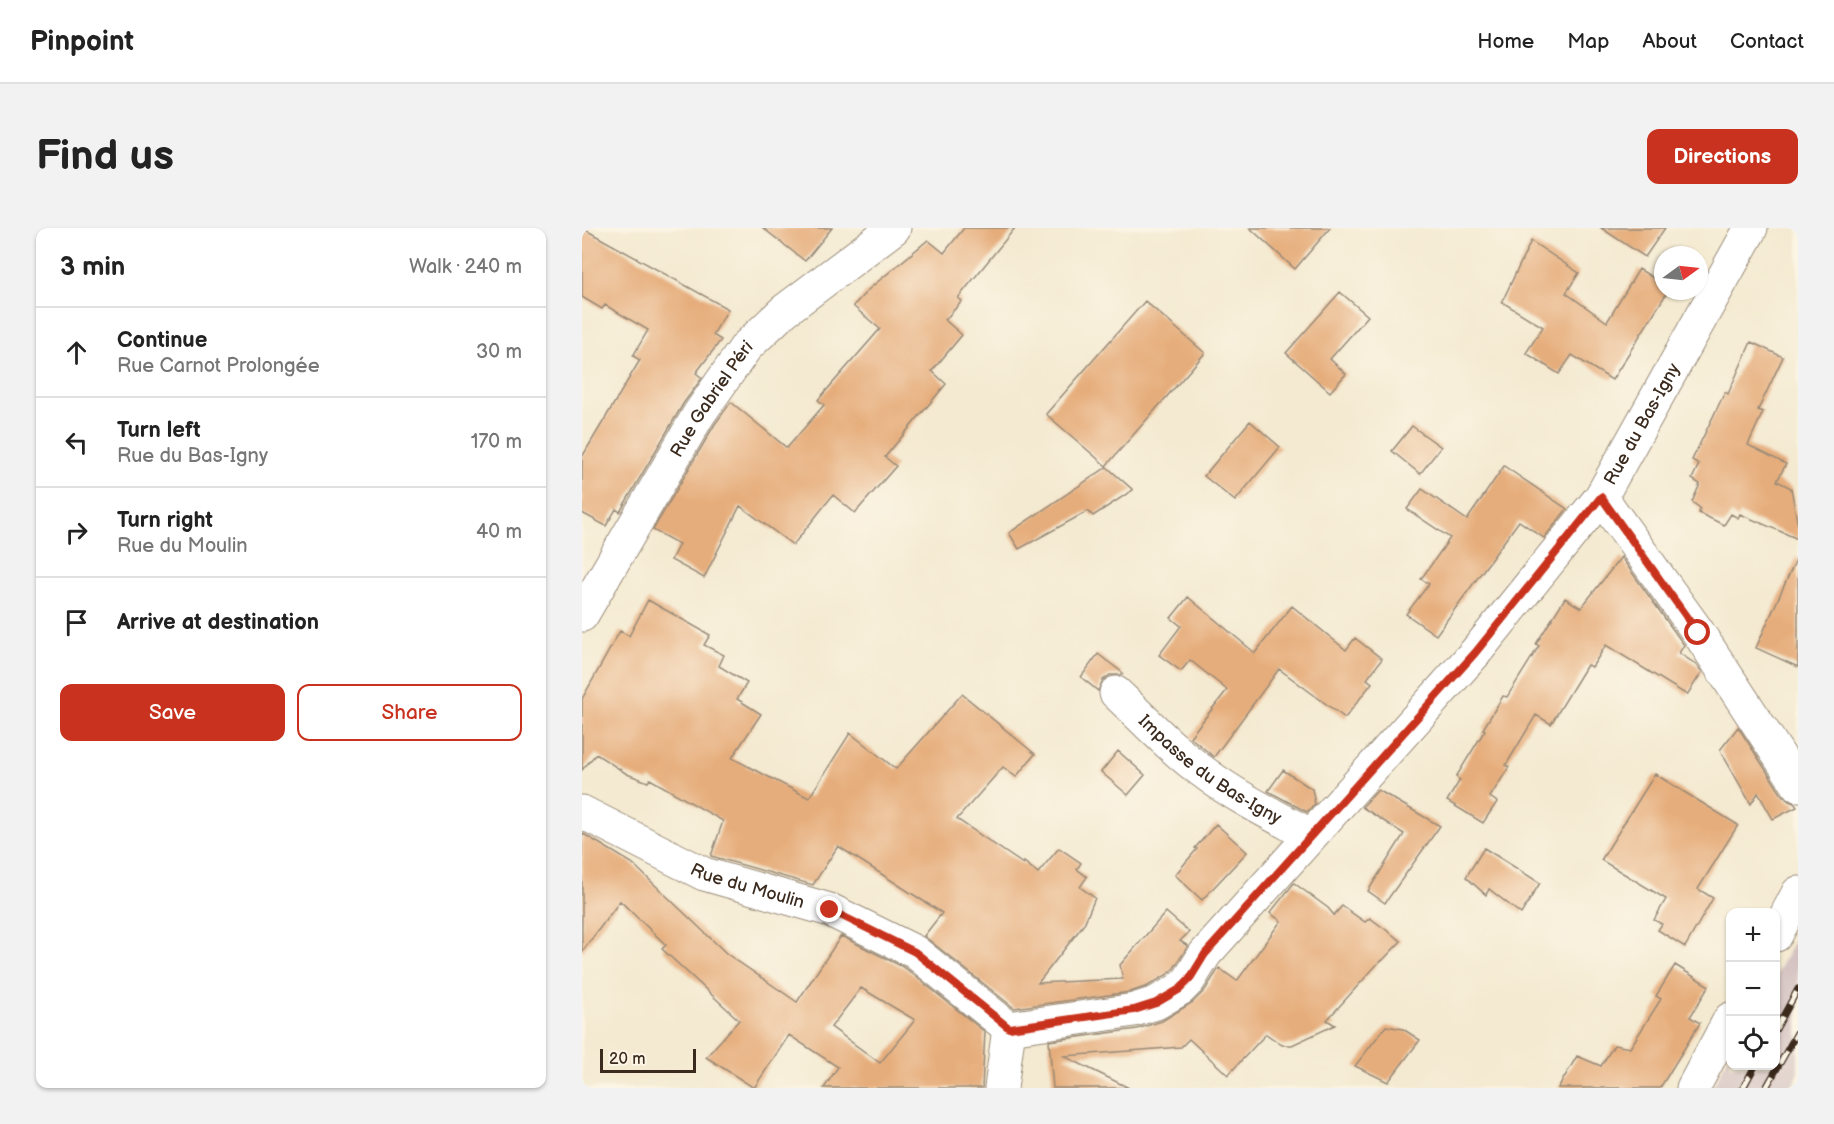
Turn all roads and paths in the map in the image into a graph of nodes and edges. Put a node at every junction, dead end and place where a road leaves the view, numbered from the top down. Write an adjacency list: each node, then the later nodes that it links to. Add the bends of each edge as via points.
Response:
1 (894, 228): 4 (street, Rue Gabriel Péri, via 784,311 746,347 699,414)
2 (1751, 228): 3 (street, Rue du Bas-Igny)
3 (1601, 497): 6 (street, via 1698,633); 8 (street, Rue du Bas-Igny, via 1475,653)
4 (582, 615)
5 (1116, 693): 8 (street, Impasse du Bas-Igny, via 1204,773)
6 (1798, 785)
7 (582, 812): 12 (street, Rue du Moulin, via 704,874 830,910 915,952)
8 (1311, 835): 12 (street, Rue du Bas-Igny, via 1205,954 1180,989 1134,1010)
9 (1798, 893): 10 (street)
10 (1780, 927)
11 (1726, 1027): 14 (street)
12 (1009, 1028): 13 (street)
13 (1001, 1088)
14 (1693, 1088)

